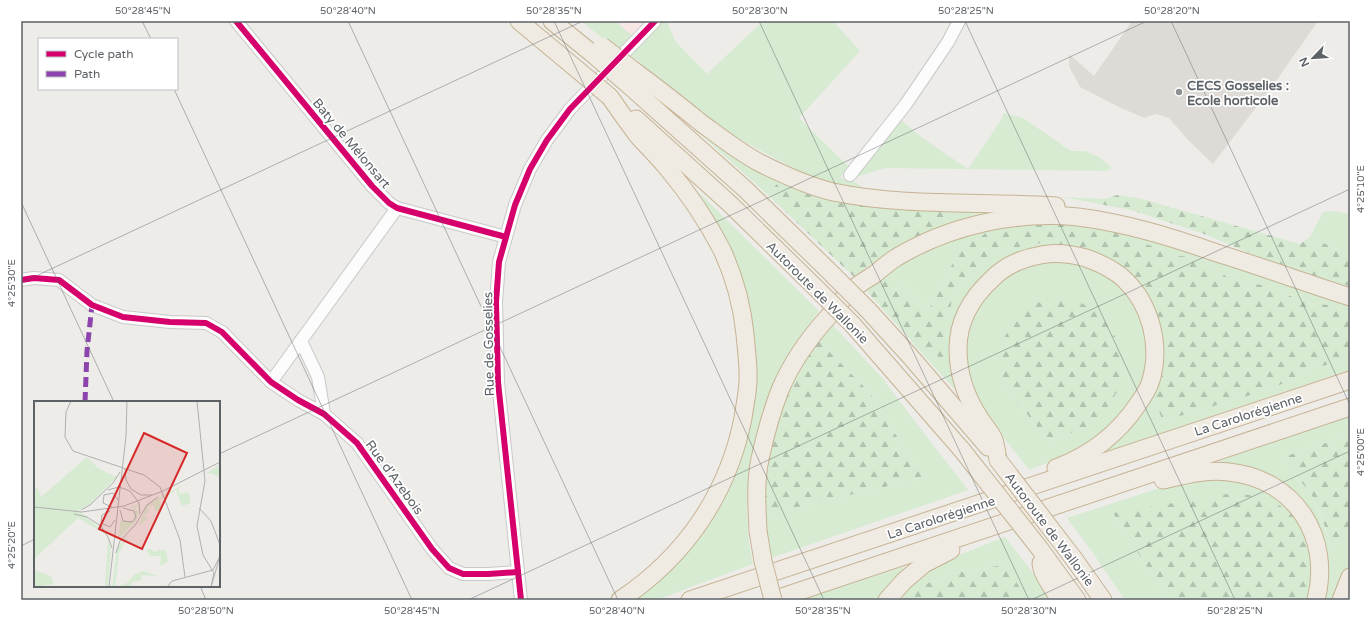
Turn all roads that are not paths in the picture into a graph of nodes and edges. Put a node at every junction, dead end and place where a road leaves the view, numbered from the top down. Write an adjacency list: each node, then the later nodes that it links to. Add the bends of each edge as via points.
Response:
1 (236, 21): 11 (street, Baty de Mélonsart, via 372,186)
2 (519, 21): 9 (highway, Autoroute de Wallonie, bridge)
3 (552, 21): 7 (highway)
4 (567, 21): 7 (highway)
5 (655, 21): 13 (street, Rue de Gosselies, via 570,109 546,140 530,168)
6 (959, 21): 10 (street, via 948,42 906,104)
7 (598, 51): 8 (highway, bridge)
8 (628, 76): 12 (highway, via 759,162 798,180 832,191 876,199 1077,208 1108,213); 21 (highway, Autoroute de Wallonie, bridge, via 868,310)
9 (610, 97): 25 (highway, Autoroute de Wallonie, bridge, via 730,204 853,325 962,450 1040,549); 30 (highway, via 690,197 722,251 742,311 748,374 740,435 719,490 706,514 669,560)
10 (850, 175)
11 (396, 208): 13 (street, Baty de Mélonsart); 16 (street)
12 (1124, 224): 15 (highway); 32 (highway, bridge, via 1076,217 1044,216 1010,218 977,224 920,245 896,258 850,291 814,332 795,361 781,389 768,425 759,462 757,498 762,561)
13 (506, 236): 26 (street, Rue de Gosselies, via 499,262 496,302 498,375)
14 (21, 280): 18 (street, Rue d'Azebois, via 59,280 92,305 123,317 206,323 222,332)
15 (1350, 297)
16 (300, 341): 18 (street); 20 (street, via 318,377)
17 (1350, 380): 23 (highway, La Carolorégienne)
18 (271, 382): 20 (street, Rue d'Azebois)
19 (1350, 407): 22 (highway, La Carolorégienne)
20 (324, 414): 26 (street, Rue d'Azebois, via 357,443 432,549 449,568 463,574)
21 (989, 441): 23 (highway, via 959,371 961,325 981,288 998,273 1015,263 1050,253 1066,253 1097,262 1125,280 1139,297 1150,320 1155,342 1151,382 1130,416 1101,445 1040,474); 28 (highway, Autoroute de Wallonie, bridge, via 998,460)
22 (1115, 485): 24 (highway, La Carolorégienne); 38 (highway, via 1211,471 1250,476 1270,483 1298,506 1314,535 1320,564)
23 (1004, 496): 31 (highway, La Carolorégienne)
24 (994, 527): 32 (highway, La Carolorégienne); 33 (highway, via 924,564 904,581)
25 (1047, 568): 34 (highway); 35 (highway, Autoroute de Wallonie)
26 (518, 572): 29 (street, Rue de Gosselies)
27 (1350, 577): 39 (highway)
28 (1094, 586): 36 (highway, Autoroute de Wallonie); 37 (highway)
29 (521, 598)
30 (620, 600)
31 (690, 600)
32 (773, 600)
33 (888, 600)
34 (1059, 600)
35 (1077, 600)
36 (1103, 600)
37 (1111, 600)
38 (1316, 600)
39 (1340, 600)

